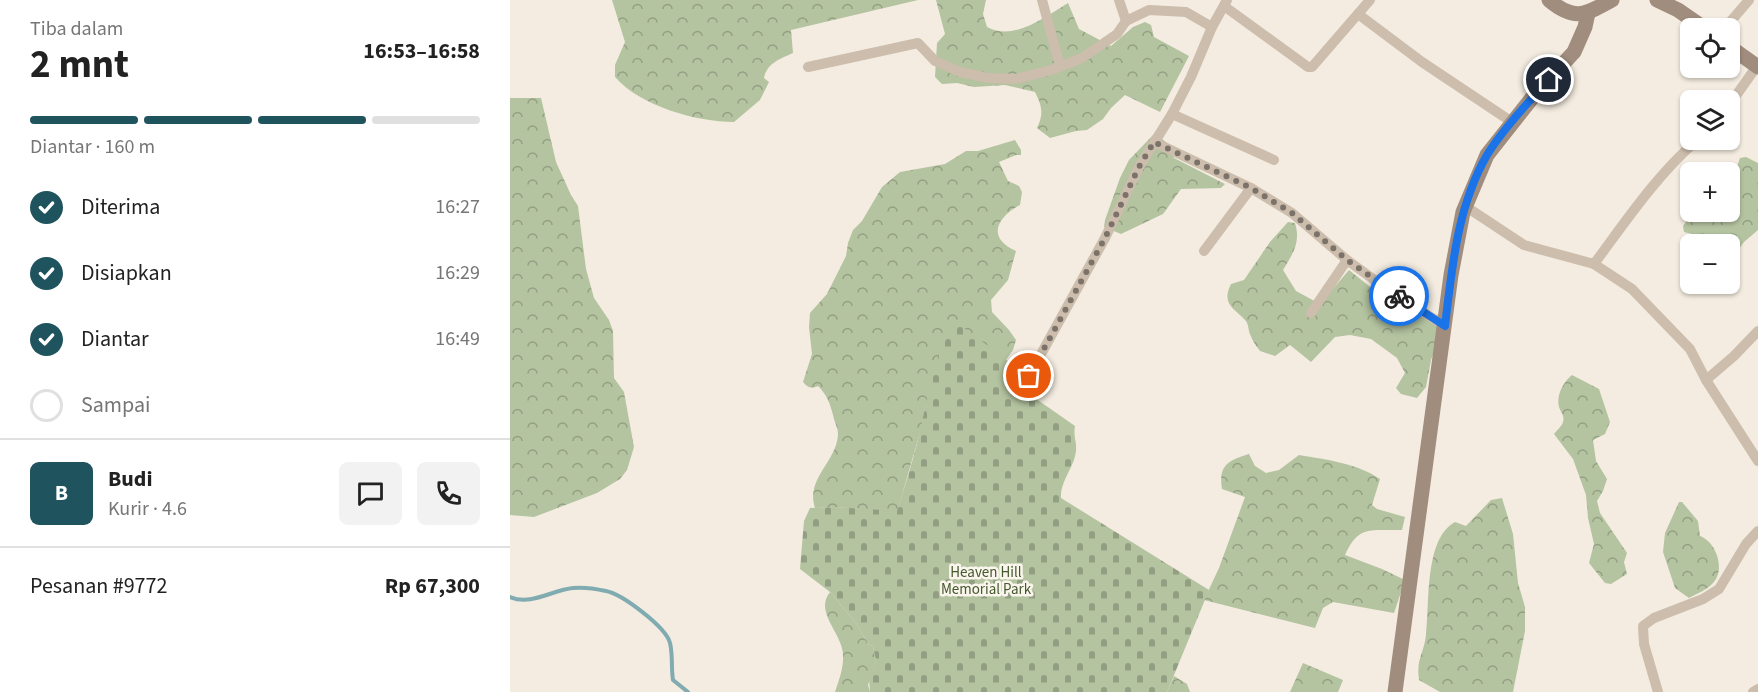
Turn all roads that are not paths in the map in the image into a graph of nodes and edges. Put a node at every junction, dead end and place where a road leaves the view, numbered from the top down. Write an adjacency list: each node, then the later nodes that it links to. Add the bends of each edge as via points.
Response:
1 (1042, 0): 16 (street)
2 (1119, 0): 13 (street)
3 (1370, 0): 10 (street)
4 (1549, 0): 9 (street, via 1568,12)
5 (1612, 0): 9 (street)
6 (1657, 0): 11 (street)
7 (1749, 0): 12 (street)
8 (1226, 3): 10 (street, via 1308,67); 14 (street)
9 (1588, 13): 21 (street, via 1574,52)
10 (1358, 14): 21 (street)
11 (1690, 18)
12 (1734, 18)
13 (1126, 21): 14 (street, via 1149,10 1186,12); 16 (street, via 1117,34 1082,58)
14 (1212, 27): 20 (street)
15 (1740, 54): 18 (street)
16 (1060, 66): 17 (street, via 1016,79 988,78 935,61 918,43)
17 (808, 67)
18 (1757, 67): 19 (street)
19 (1740, 90)
20 (1172, 114): 22 (street); 24 (street)
21 (1512, 122): 26 (street, via 1487,155)
22 (1154, 142): 25 (street); 33 (street)
23 (1687, 150): 29 (street, via 1653,185)
24 (1274, 160)
25 (1251, 188): 27 (street); 28 (street, via 1292,213)
26 (1465, 206): 29 (street, via 1524,245); 31 (street)
27 (1204, 252)
28 (1347, 260): 30 (street); 31 (street)
29 (1594, 264): 34 (street, via 1632,289 1690,349)
30 (1311, 313)
31 (1445, 326): 38 (street)
32 (1758, 331): 34 (street)
33 (1029, 376)
34 (1706, 380): 35 (street)
35 (1758, 461)
36 (1758, 531): 39 (street, via 1719,589 1643,626 1644,644)
37 (1758, 689): 40 (street)
38 (1395, 692)
39 (1658, 692)
40 (1753, 692)

